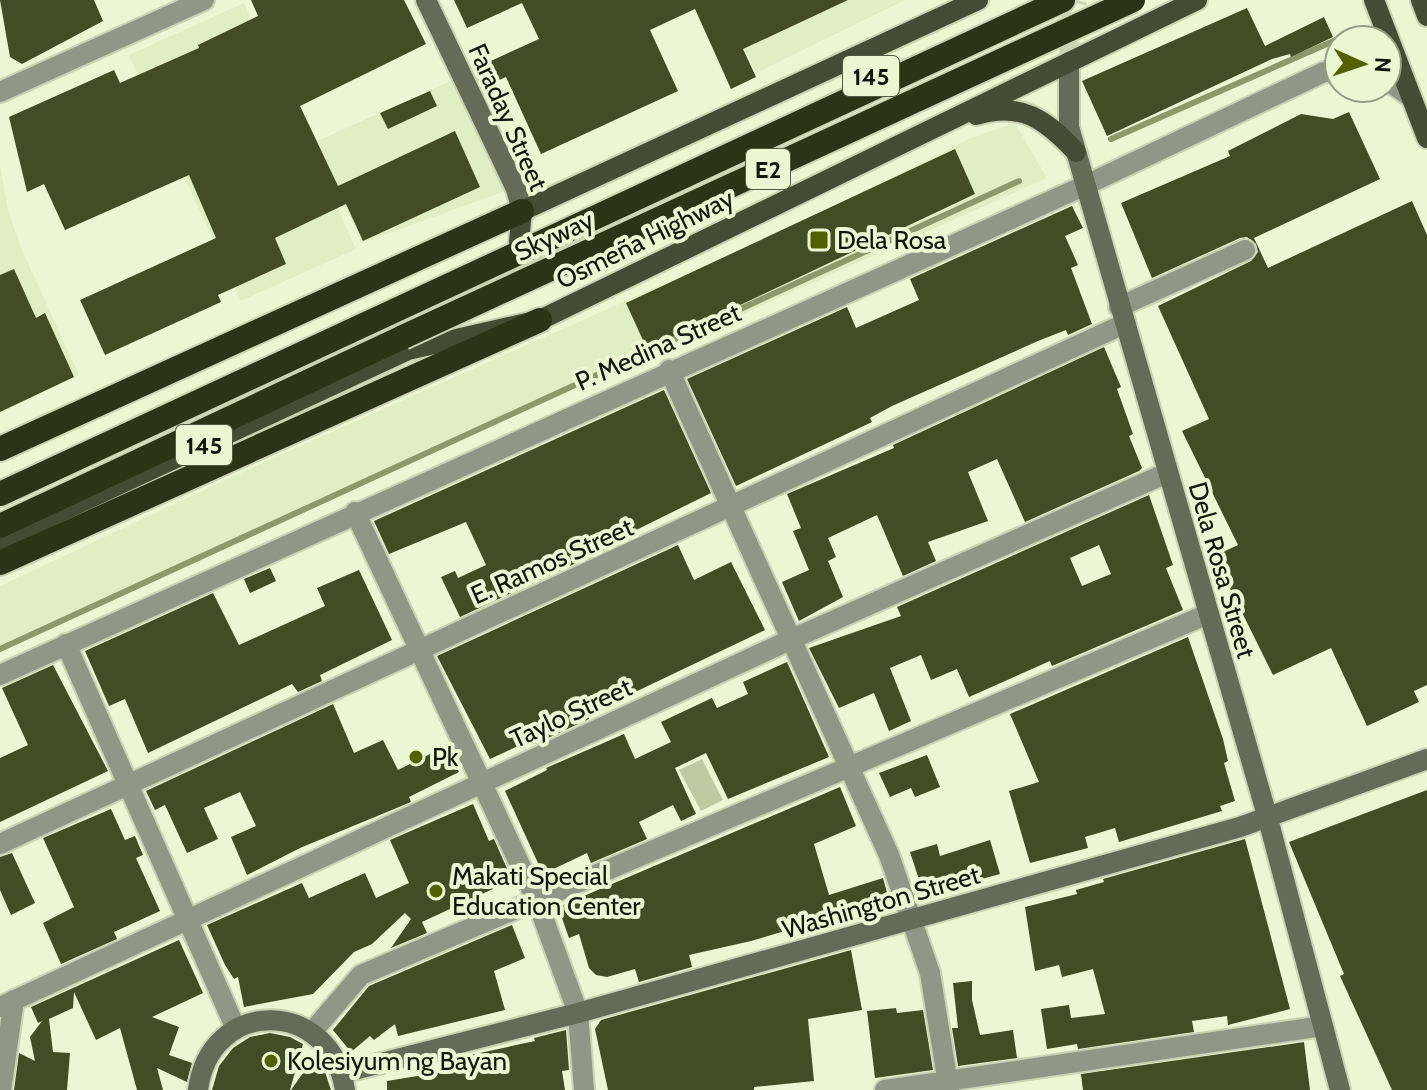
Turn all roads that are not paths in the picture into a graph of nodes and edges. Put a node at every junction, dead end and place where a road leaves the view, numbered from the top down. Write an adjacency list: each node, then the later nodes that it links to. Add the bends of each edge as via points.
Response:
1 (426, 0): 25 (street, Faraday Street)
2 (978, 0): 25 (main road)
3 (1037, 0): 26 (main road, Osmeña Highway / 145)
4 (1063, 0): 38 (highway, Skyway / E2)
5 (1133, 0): 41 (highway, Skyway / E2, bridge)
6 (1197, 0): 14 (main road, Osmeña Highway)
7 (1358, 0): 12 (main road)
8 (1374, 0): 13 (main road)
9 (1421, 0): 11 (main road)
10 (195, 2): 18 (street)
11 (1427, 16)
12 (1381, 24)
13 (1382, 24)
14 (1069, 62): 20 (main road, Osmeña Highway); 22 (street, Dela Rosa Street, via 1068,115)
15 (1323, 72): 23 (street, P. Medina Street)
16 (1403, 82): 19 (main road)
17 (1403, 91): 19 (street)
18 (0, 92)
19 (1408, 95): 21 (main road)
20 (934, 128): 22 (main road, via 991,110 1013,111 1049,124); 30 (main road, Osmeña Highway)
21 (1427, 138)
22 (1076, 152): 23 (street, Dela Rosa Street)
23 (1086, 185): 29 (street, Dela Rosa Street); 32 (street, P. Medina Street)
24 (723, 195): 31 (main road, Osmeña Highway / 145)
25 (522, 211): 26 (main road); 27 (highway)
26 (519, 242): 27 (highway, via 498,236); 37 (main road, Osmeña Highway / 145)
27 (450, 243): 35 (highway)
28 (1245, 250): 29 (street, E. Ramos Street)
29 (1122, 316): 36 (street, Dela Rosa Street); 39 (street, E. Ramos Street)
30 (540, 320): 31 (main road, Osmeña Highway); 43 (highway)
31 (408, 350): 42 (main road, Osmeña Highway / 145)
32 (669, 370): 39 (street); 40 (street, P. Medina Street)
33 (102, 390): 34 (street)
34 (0, 437)
35 (0, 449)
36 (1167, 473): 44 (street, Dela Rosa Street); 45 (street, Taylo Street)
37 (0, 483)
38 (0, 494)
39 (731, 509): 45 (street); 47 (street, E. Ramos Street)
40 (355, 512): 46 (street, P. Medina Street); 47 (street)
41 (0, 526)
42 (0, 540)
43 (0, 563)
44 (1208, 614): 50 (street); 53 (street, Dela Rosa Street)
45 (792, 639): 50 (street); 51 (street, Taylo Street)
46 (66, 644): 48 (street, P. Medina Street); 52 (street)
47 (420, 649): 51 (street); 52 (street, E. Ramos Street)
48 (0, 675)
49 (1427, 759): 53 (street, Washington Street)
50 (851, 767): 55 (street); 57 (street)
51 (480, 785): 55 (street); 56 (street, Taylo Street)
52 (127, 786): 54 (street, E. Ramos Street); 56 (street)
53 (1268, 819): 57 (street, Washington Street); 60 (street, Dela Rosa Street)
54 (0, 844)
55 (537, 901): 59 (street); 62 (street, via 361,975)
56 (186, 920): 58 (street, Taylo Street); 61 (street)
57 (914, 921): 59 (street, Washington Street); 64 (street, via 930,973)
58 (7, 1004): 65 (street)
59 (578, 1013): 63 (street, Washington Street); 67 (street)
60 (1323, 1026): 64 (street); 69 (street, Dela Rosa Street)
61 (236, 1029): 62 (street, via 274,1019); 66 (street, via 207,1057)
62 (312, 1032): 63 (street, via 336,1057)
63 (343, 1081)
64 (949, 1085): 68 (street)
65 (1, 1090)
66 (198, 1090)
67 (584, 1090)
68 (885, 1090)
69 (1340, 1090)

